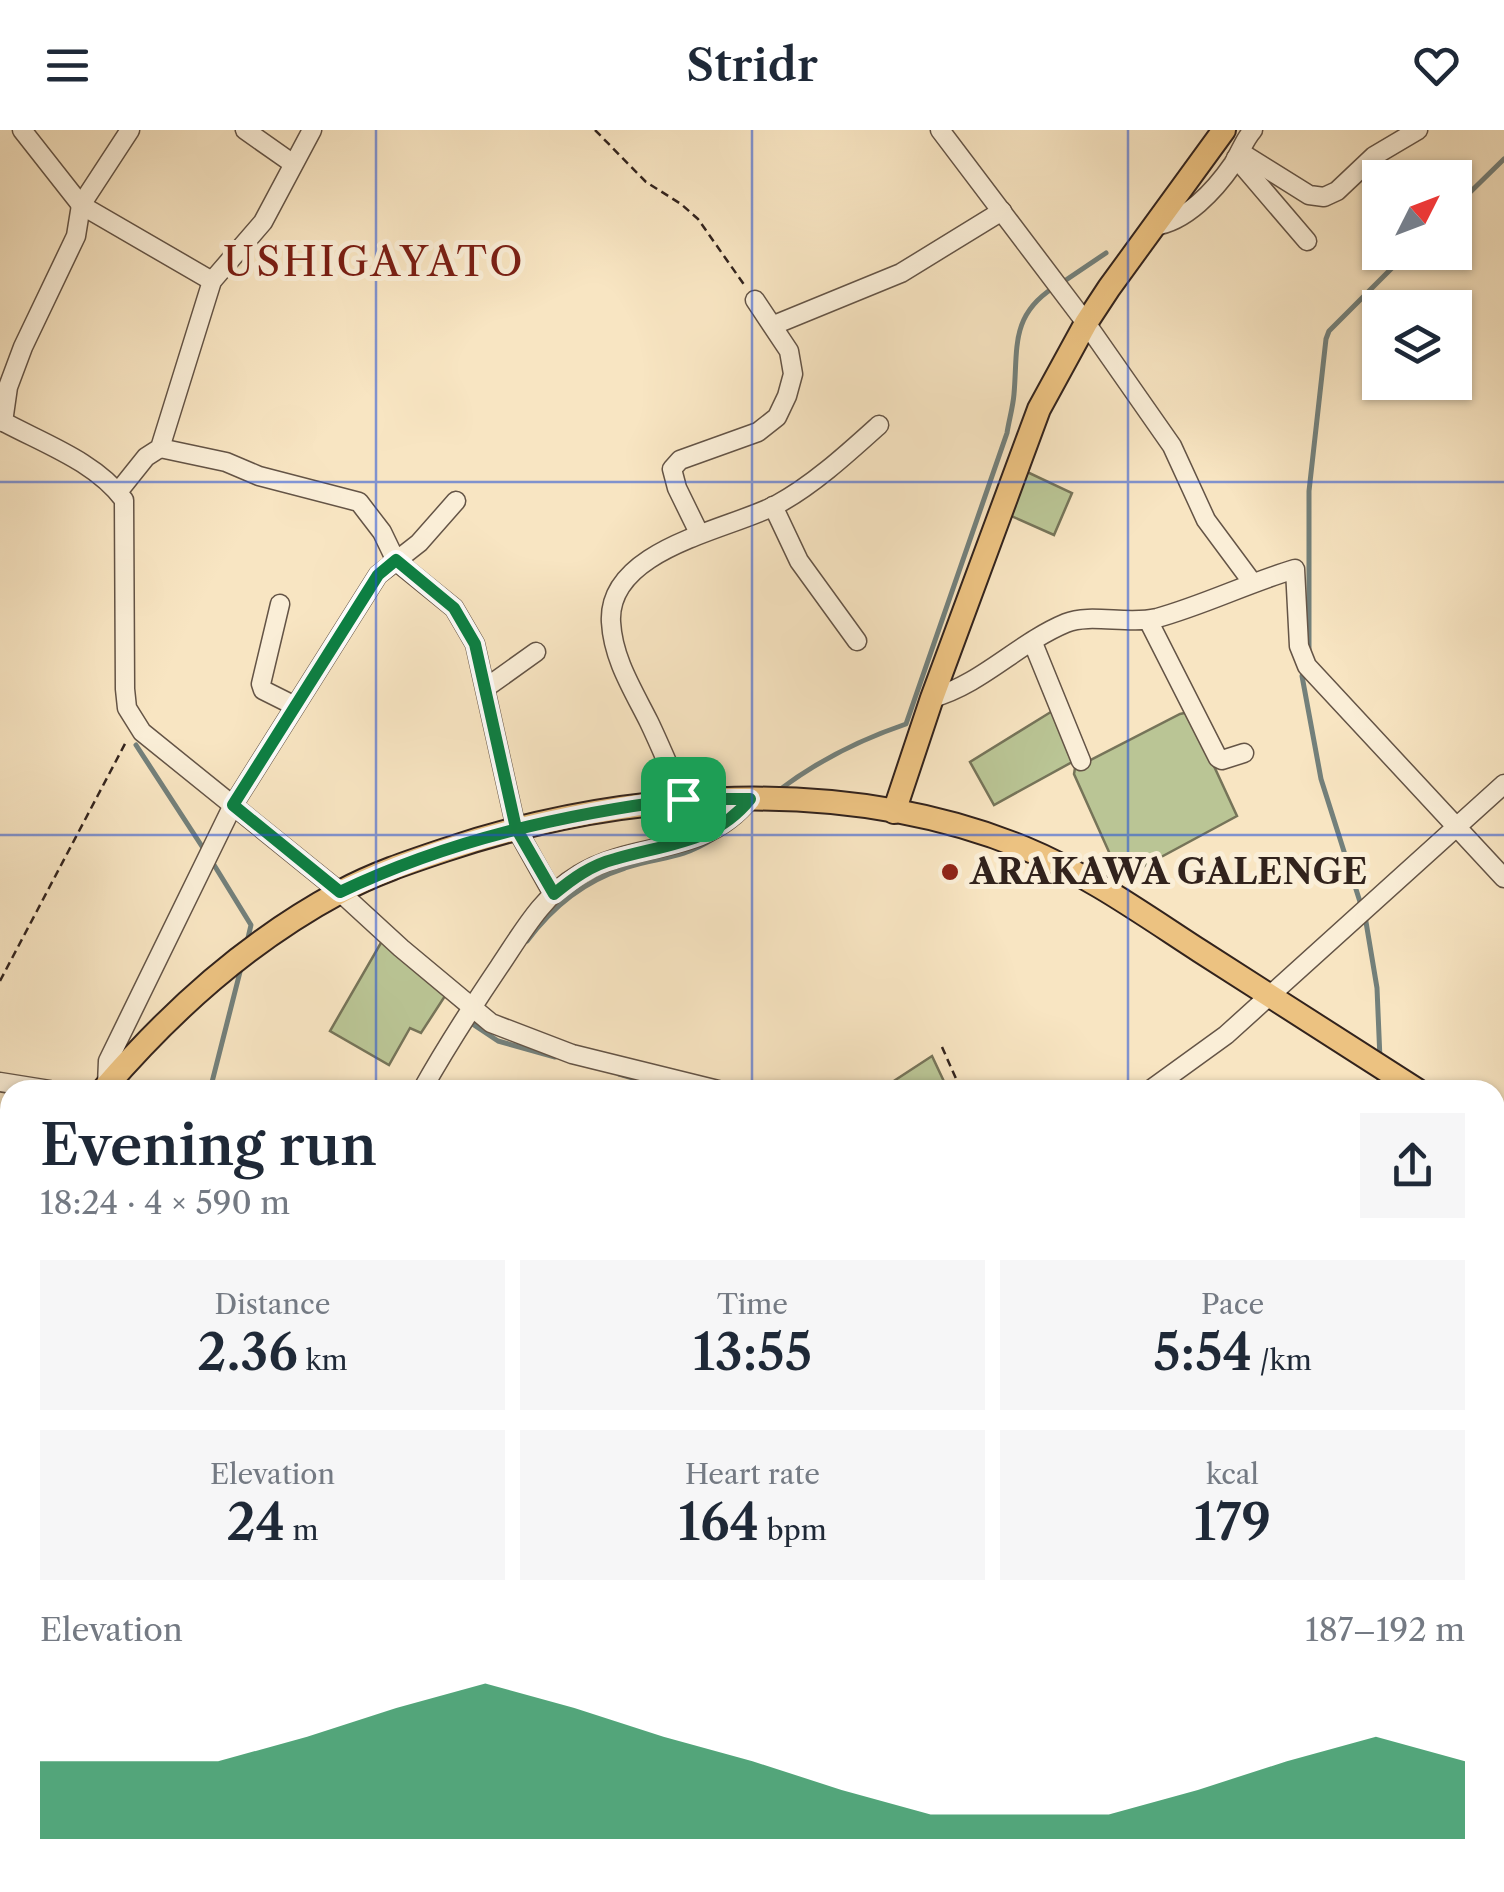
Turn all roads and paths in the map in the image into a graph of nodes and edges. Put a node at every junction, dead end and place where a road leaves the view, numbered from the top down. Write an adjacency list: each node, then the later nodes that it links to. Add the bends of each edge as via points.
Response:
1 (22, 130): 12 (street)
2 (130, 130): 12 (street)
3 (245, 130): 11 (street)
4 (312, 130): 11 (street)
5 (595, 130): 17 (path, via 636,174 698,220)
6 (940, 130): 13 (street)
7 (1224, 130): 14 (main road)
8 (1252, 130): 10 (street)
9 (1418, 130): 10 (street, via 1324,197)
10 (1238, 155): 14 (street, via 1181,218); 15 (street)
11 (292, 163): 16 (street, via 263,222)
12 (82, 205): 16 (street); 20 (street, via 76,236 22,347)
13 (1002, 211): 18 (street); 19 (street, via 901,273)
14 (1154, 226): 18 (main road)
15 (1307, 241)
16 (212, 281): 22 (street)
17 (755, 300): 19 (street)
18 (1086, 323): 28 (street, via 1172,446 1206,520); 35 (main road, via 1039,408)
19 (774, 325): 26 (street, via 793,374 778,417 672,469)
20 (2, 421): 23 (street, via 97,472)
21 (879, 425): 25 (street)
22 (160, 448): 23 (street); 27 (street, via 359,502)
23 (118, 492): 37 (street, via 124,500 125,688)
24 (456, 501): 27 (street)
25 (774, 506): 26 (street); 31 (street, via 799,561)
26 (699, 533): 41 (street, via 631,574 610,620 624,674)
27 (396, 560): 34 (street, via 454,608 475,644); 36 (street, via 378,575)
28 (1252, 582): 30 (street); 45 (street, via 1295,569 1304,658)
29 (280, 604): 36 (street, via 260,684)
30 (1148, 620): 32 (street, via 1068,622); 38 (street, via 1218,758)
31 (857, 641)
32 (1033, 642): 35 (street, via 961,688); 39 (street)
33 (536, 652): 34 (street)
34 (487, 688): 46 (street)
35 (932, 698): 44 (main road)
36 (293, 706): 43 (street)
37 (135, 725): 43 (street); 50 (path)
38 (1244, 753)
39 (1080, 761)
40 (1504, 784): 45 (street)
41 (683, 799): 42 (main road); 46 (main road)
42 (750, 799): 44 (main road); 49 (street, via 712,832 612,859)
43 (233, 805): 48 (street); 54 (street, via 108,1061)
44 (894, 812): 51 (main road, via 983,833 1064,866)
45 (1456, 827): 47 (street); 51 (street)
46 (516, 828): 48 (main road); 49 (street)
47 (1504, 878)
48 (340, 892): 52 (street); 55 (main road, via 205,984)
49 (554, 894): 52 (street)
50 (0, 982)
51 (1270, 996): 59 (street); 60 (main road)
52 (470, 1008): 56 (street); 57 (street, via 491,1024 572,1054)
53 (942, 1047): 58 (path)
54 (106, 1080)
55 (112, 1080)
56 (428, 1080)
57 (677, 1080)
58 (957, 1080)
59 (1165, 1080)
60 (1401, 1080)

